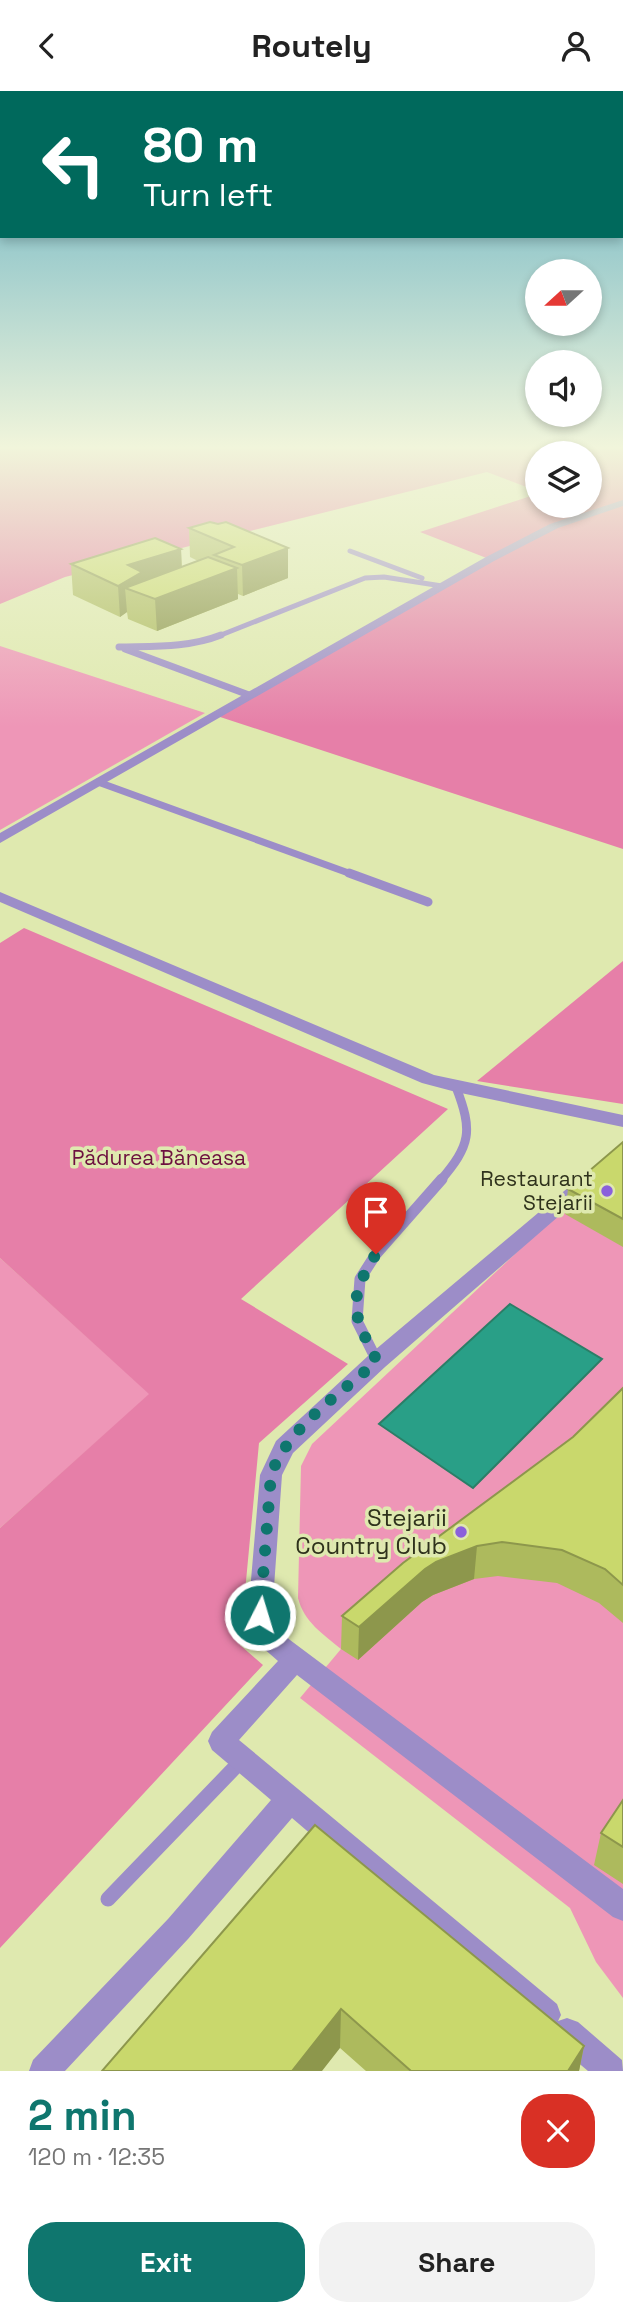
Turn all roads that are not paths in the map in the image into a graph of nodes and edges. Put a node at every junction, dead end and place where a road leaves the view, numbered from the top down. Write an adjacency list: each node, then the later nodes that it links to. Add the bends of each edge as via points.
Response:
1 (523, 541): 3 (street)
2 (350, 551): 3 (lane)
3 (442, 586): 4 (street); 4 (lane, via 365,578 205,641 119,647)
4 (249, 695): 5 (street)
5 (98, 782): 6 (street); 8 (lane)
6 (0, 839)
7 (0, 898): 9 (street)
8 (428, 902)
9 (456, 1087): 10 (street); 12 (lane, via 467,1116 468,1140 457,1161 376,1254 360,1279 357,1321)
10 (623, 1121)
11 (603, 1169): 12 (street)
12 (377, 1361): 13 (street, via 295,1434 271,1475 260,1615 271,1639)
13 (296, 1659): 14 (street, via 221,1741); 17 (street)
14 (242, 1759): 15 (street); 16 (lane)
15 (290, 1799): 18 (street, via 178,1929); 19 (street)
16 (108, 1899)
17 (623, 1907)
18 (44, 2071)
19 (611, 2071)

